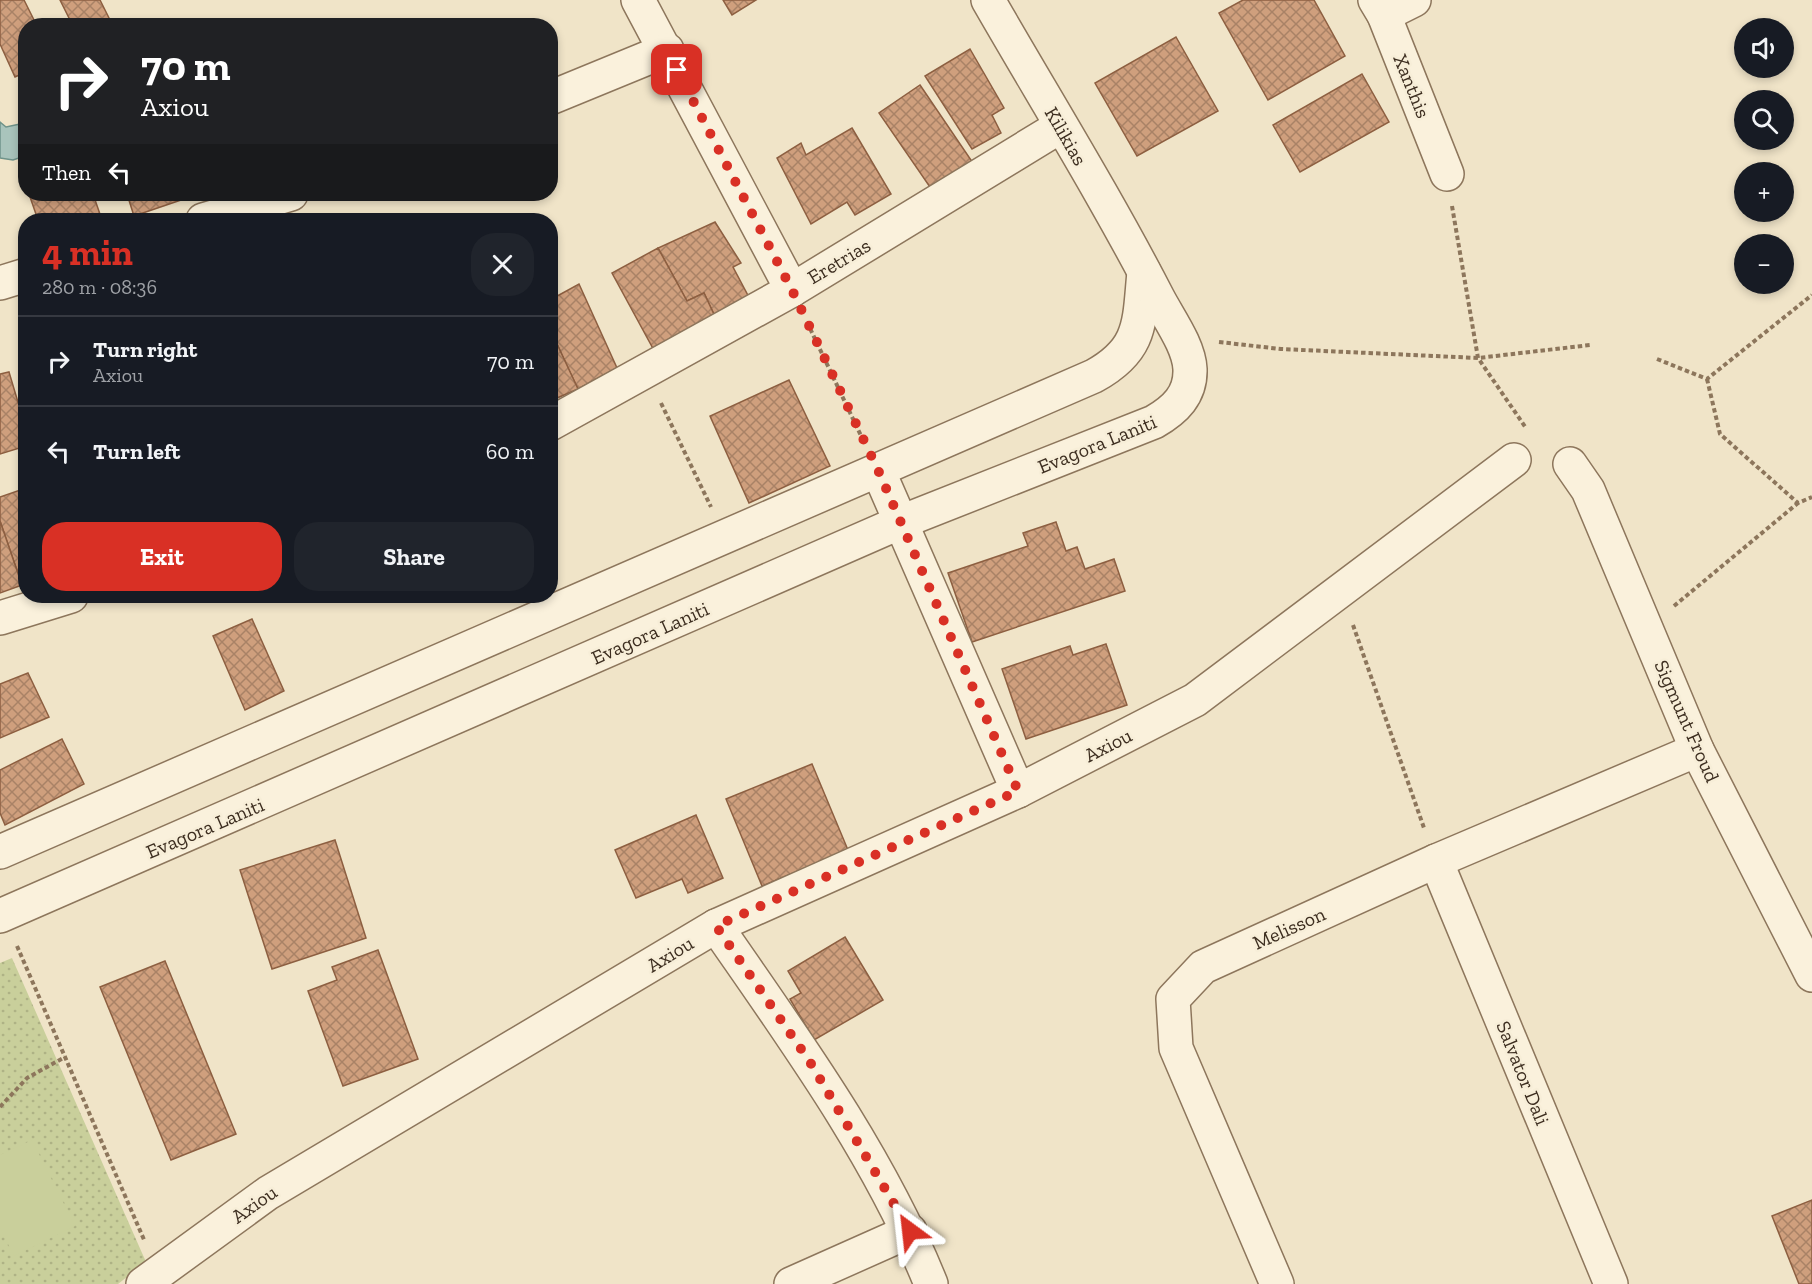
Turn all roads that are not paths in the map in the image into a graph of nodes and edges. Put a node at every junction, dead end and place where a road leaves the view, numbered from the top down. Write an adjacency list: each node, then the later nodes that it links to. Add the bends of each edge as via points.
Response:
1 (639, 0): 5 (street)
2 (988, 0): 7 (street, Kilikias)
3 (1414, 0): 4 (street)
4 (1380, 7): 8 (street, Xanthis)
5 (667, 50): 6 (street); 14 (street)
6 (558, 95)
7 (1061, 126): 11 (street, Kilikias); 14 (street, Eretrias)
8 (1447, 174)
9 (267, 201): 10 (street)
10 (227, 213)
11 (1144, 272): 18 (street, via 1136,333 1130,348 1116,364); 19 (street, Evagora Laniti, via 1190,366 1190,382 1173,412)
12 (18, 277): 13 (street)
13 (0, 283)
14 (792, 290): 15 (street, Eretrias)
15 (558, 420)
16 (1523, 448): 23 (street, Axiou, via 1195,700)
17 (1570, 464): 22 (street, Sigmunt Froud, via 1588,490)
18 (878, 470): 19 (street); 24 (street)
19 (901, 522): 23 (street); 26 (street, Evagora Laniti)
20 (48, 603): 21 (street)
21 (0, 618)
22 (1697, 750): 25 (street, Melisson); 28 (street, Sigmunt Froud)
23 (1018, 791): 27 (street, Axiou)
24 (0, 852)
25 (1436, 861): 33 (street, Melisson, via 1203,967 1173,999 1176,1048); 34 (street, Salvator Dali)
26 (2, 916)
27 (716, 926): 29 (street, via 810,1062); 30 (street, Axiou, via 268,1193)
28 (1812, 975)
29 (910, 1231): 31 (street); 32 (street)
30 (150, 1278)
31 (791, 1284)
32 (931, 1284)
33 (1276, 1284)
34 (1611, 1284)

